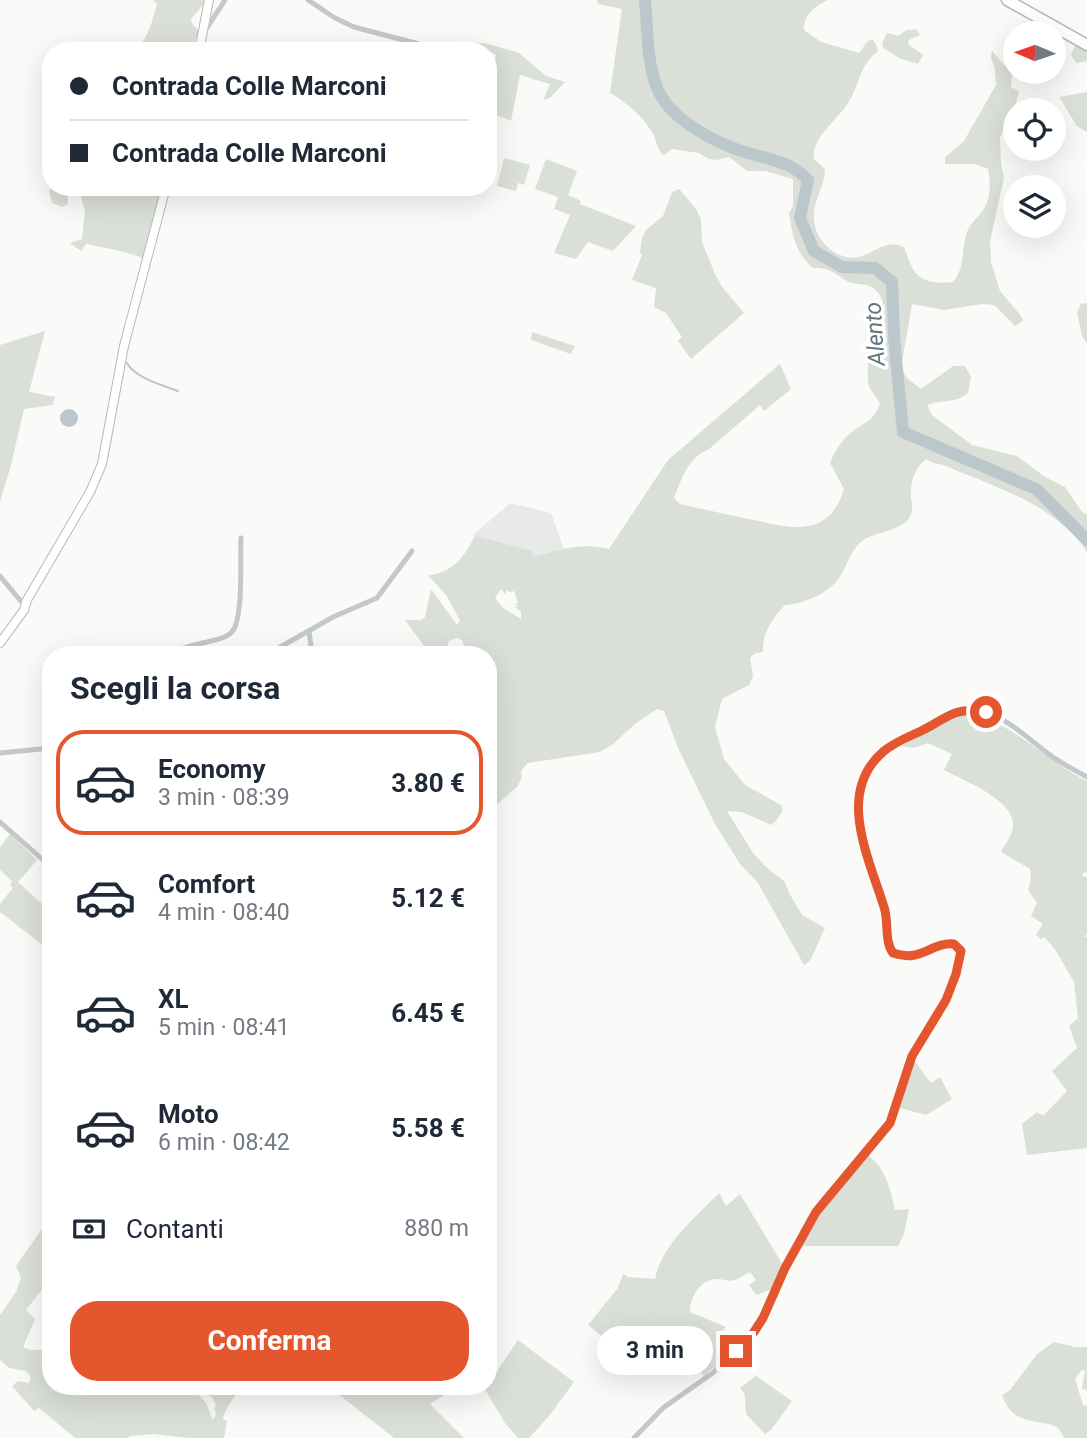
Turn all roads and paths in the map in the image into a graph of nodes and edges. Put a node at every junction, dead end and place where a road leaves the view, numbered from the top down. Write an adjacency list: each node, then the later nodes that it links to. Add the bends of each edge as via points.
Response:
1 (209, 0): 5 (street)
2 (225, 0): 5 (street)
3 (308, 0): 7 (street, via 354,27)
4 (1007, 0): 8 (highway)
5 (201, 37): 6 (street)
6 (200, 42)
7 (411, 42)
8 (1087, 45)
9 (164, 196): 13 (street, via 124,346 102,464)
10 (241, 538): 16 (street, via 234,627 222,638)
11 (412, 551): 14 (street, via 377,598)
12 (0, 576): 13 (street)
13 (25, 606): 15 (street)
14 (309, 631): 17 (street); 18 (street)
15 (0, 643)
16 (187, 646)
17 (282, 646)
18 (311, 646)
19 (42, 749): 20 (street)
20 (0, 753)
21 (1087, 777): 24 (street, via 1012,726 986,712 970,710 956,710 900,740 874,761 865,776 859,827 888,921 889,948 915,957 954,944 961,951 956,974 940,1013 912,1056 890,1123 811,1218 754,1332)
22 (0, 822): 23 (street)
23 (42, 859)
24 (634, 1438)

